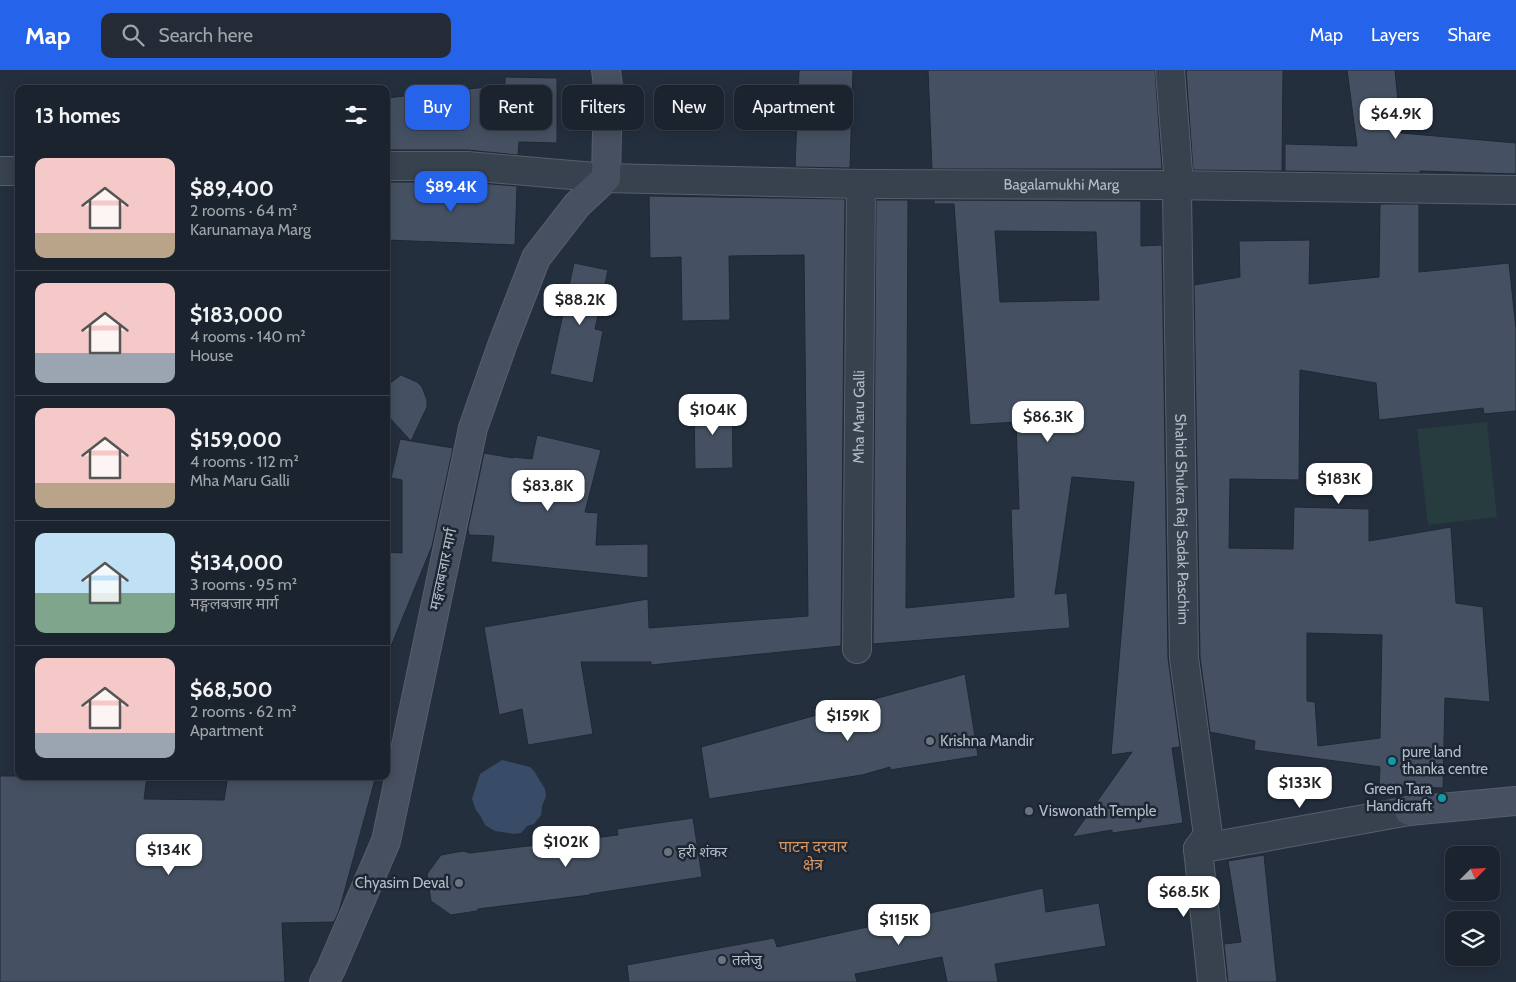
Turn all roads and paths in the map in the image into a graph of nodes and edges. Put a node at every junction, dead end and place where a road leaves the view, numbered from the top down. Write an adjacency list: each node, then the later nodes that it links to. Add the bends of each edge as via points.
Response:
1 (606, 70): 6 (main road)
2 (1170, 70): 8 (street, Shahid Shukra Raj Sadak Paschim)
3 (390, 166): 6 (street, Bagalamukhi Marg, via 467,166)
4 (0, 171): 5 (street)
5 (15, 171)
6 (606, 178): 7 (street, Bagalamukhi Marg); 14 (main road, मङ्गलबजार मार्ग, via 577,205 536,258 503,342 473,428 386,841)
7 (861, 184): 8 (street, Bagalamukhi Marg); 10 (street, Mha Maru Galli)
8 (1179, 185): 9 (street, Bagalamukhi Marg); 13 (street, Shahid Shukra Raj Sadak Paschim, via 1184,658 1208,835)
9 (1516, 190)
10 (857, 649)
11 (1516, 801): 12 (main road)
12 (1409, 811): 13 (street)
13 (1198, 848): 15 (street)
14 (324, 982)
15 (1212, 982)

